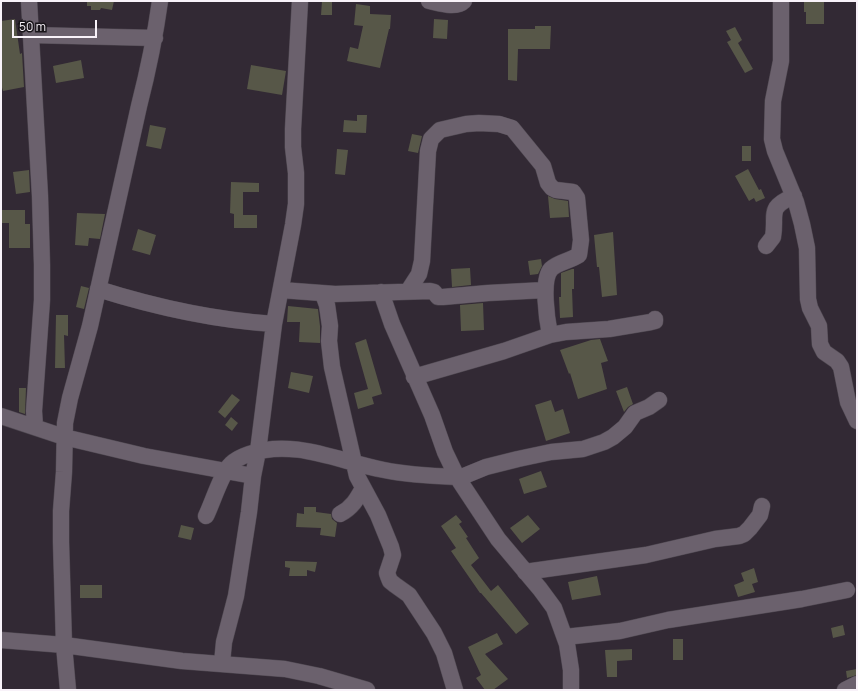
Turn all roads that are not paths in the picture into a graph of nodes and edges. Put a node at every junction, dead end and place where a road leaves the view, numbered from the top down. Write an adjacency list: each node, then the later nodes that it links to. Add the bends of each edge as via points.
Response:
1 (29, 1): 7 (street)
2 (160, 1): 8 (street)
3 (300, 1): 12 (street, via 293,124 296,204)
4 (429, 1): 5 (street, via 458,5)
5 (464, 1)
6 (781, 1): 9 (street, via 781,61 772,108 772,139)
7 (31, 35): 8 (street); 24 (street, via 42,265)
8 (155, 38): 11 (street)
9 (794, 196): 10 (street, via 784,200 776,208 773,237); 23 (street, via 806,239 807,290 810,308 819,326 820,344 841,367 848,402)
10 (766, 246)
11 (98, 289): 18 (street, via 214,318); 25 (street, via 70,398)
12 (281, 290): 16 (street); 18 (street)
13 (546, 290): 14 (street, via 443,298 438,297 433,291); 14 (street, via 551,269 579,255 581,240 577,198 573,192 552,188 543,166 512,128 488,123 443,129 430,141 422,261); 19 (street)
14 (408, 291): 15 (street)
15 (381, 292): 16 (street); 20 (street)
16 (323, 294): 27 (street, via 330,326 332,367)
17 (655, 319): 19 (street, via 651,322 609,329)
18 (274, 324): 26 (street)
19 (550, 335): 20 (street)
20 (414, 377): 30 (street)
21 (659, 400): 30 (street, via 635,413 617,434 601,444 518,459)
22 (1, 416): 24 (street)
23 (857, 421)
24 (35, 427): 25 (street)
25 (64, 437): 28 (street, via 144,456); 39 (street, via 61,511)
26 (258, 451): 27 (street, via 303,451); 28 (street, via 235,460); 29 (street)
27 (354, 463): 30 (street, via 398,473); 31 (street, via 356,476)
28 (226, 471): 29 (street); 34 (street)
29 (253, 476): 40 (street, via 236,596 224,642)
30 (457, 477): 35 (street, via 498,539)
31 (363, 488): 33 (street, via 348,510); 44 (street, via 391,547 393,555 387,573 389,579 409,595 437,637)
32 (762, 506): 35 (street, via 760,515 744,534 739,536 646,555)
33 (340, 514)
34 (206, 516)
35 (525, 572): 37 (street, via 554,608)
36 (847, 590): 37 (street, via 668,620 616,632)
37 (565, 637): 45 (street, via 570,654)
38 (1, 640): 39 (street)
39 (64, 645): 40 (street, via 162,659); 42 (street)
40 (222, 663): 43 (street, via 304,672)
41 (857, 684): 46 (street)
42 (68, 690)
43 (366, 690)
44 (456, 690)
45 (571, 690)
46 (845, 690)

